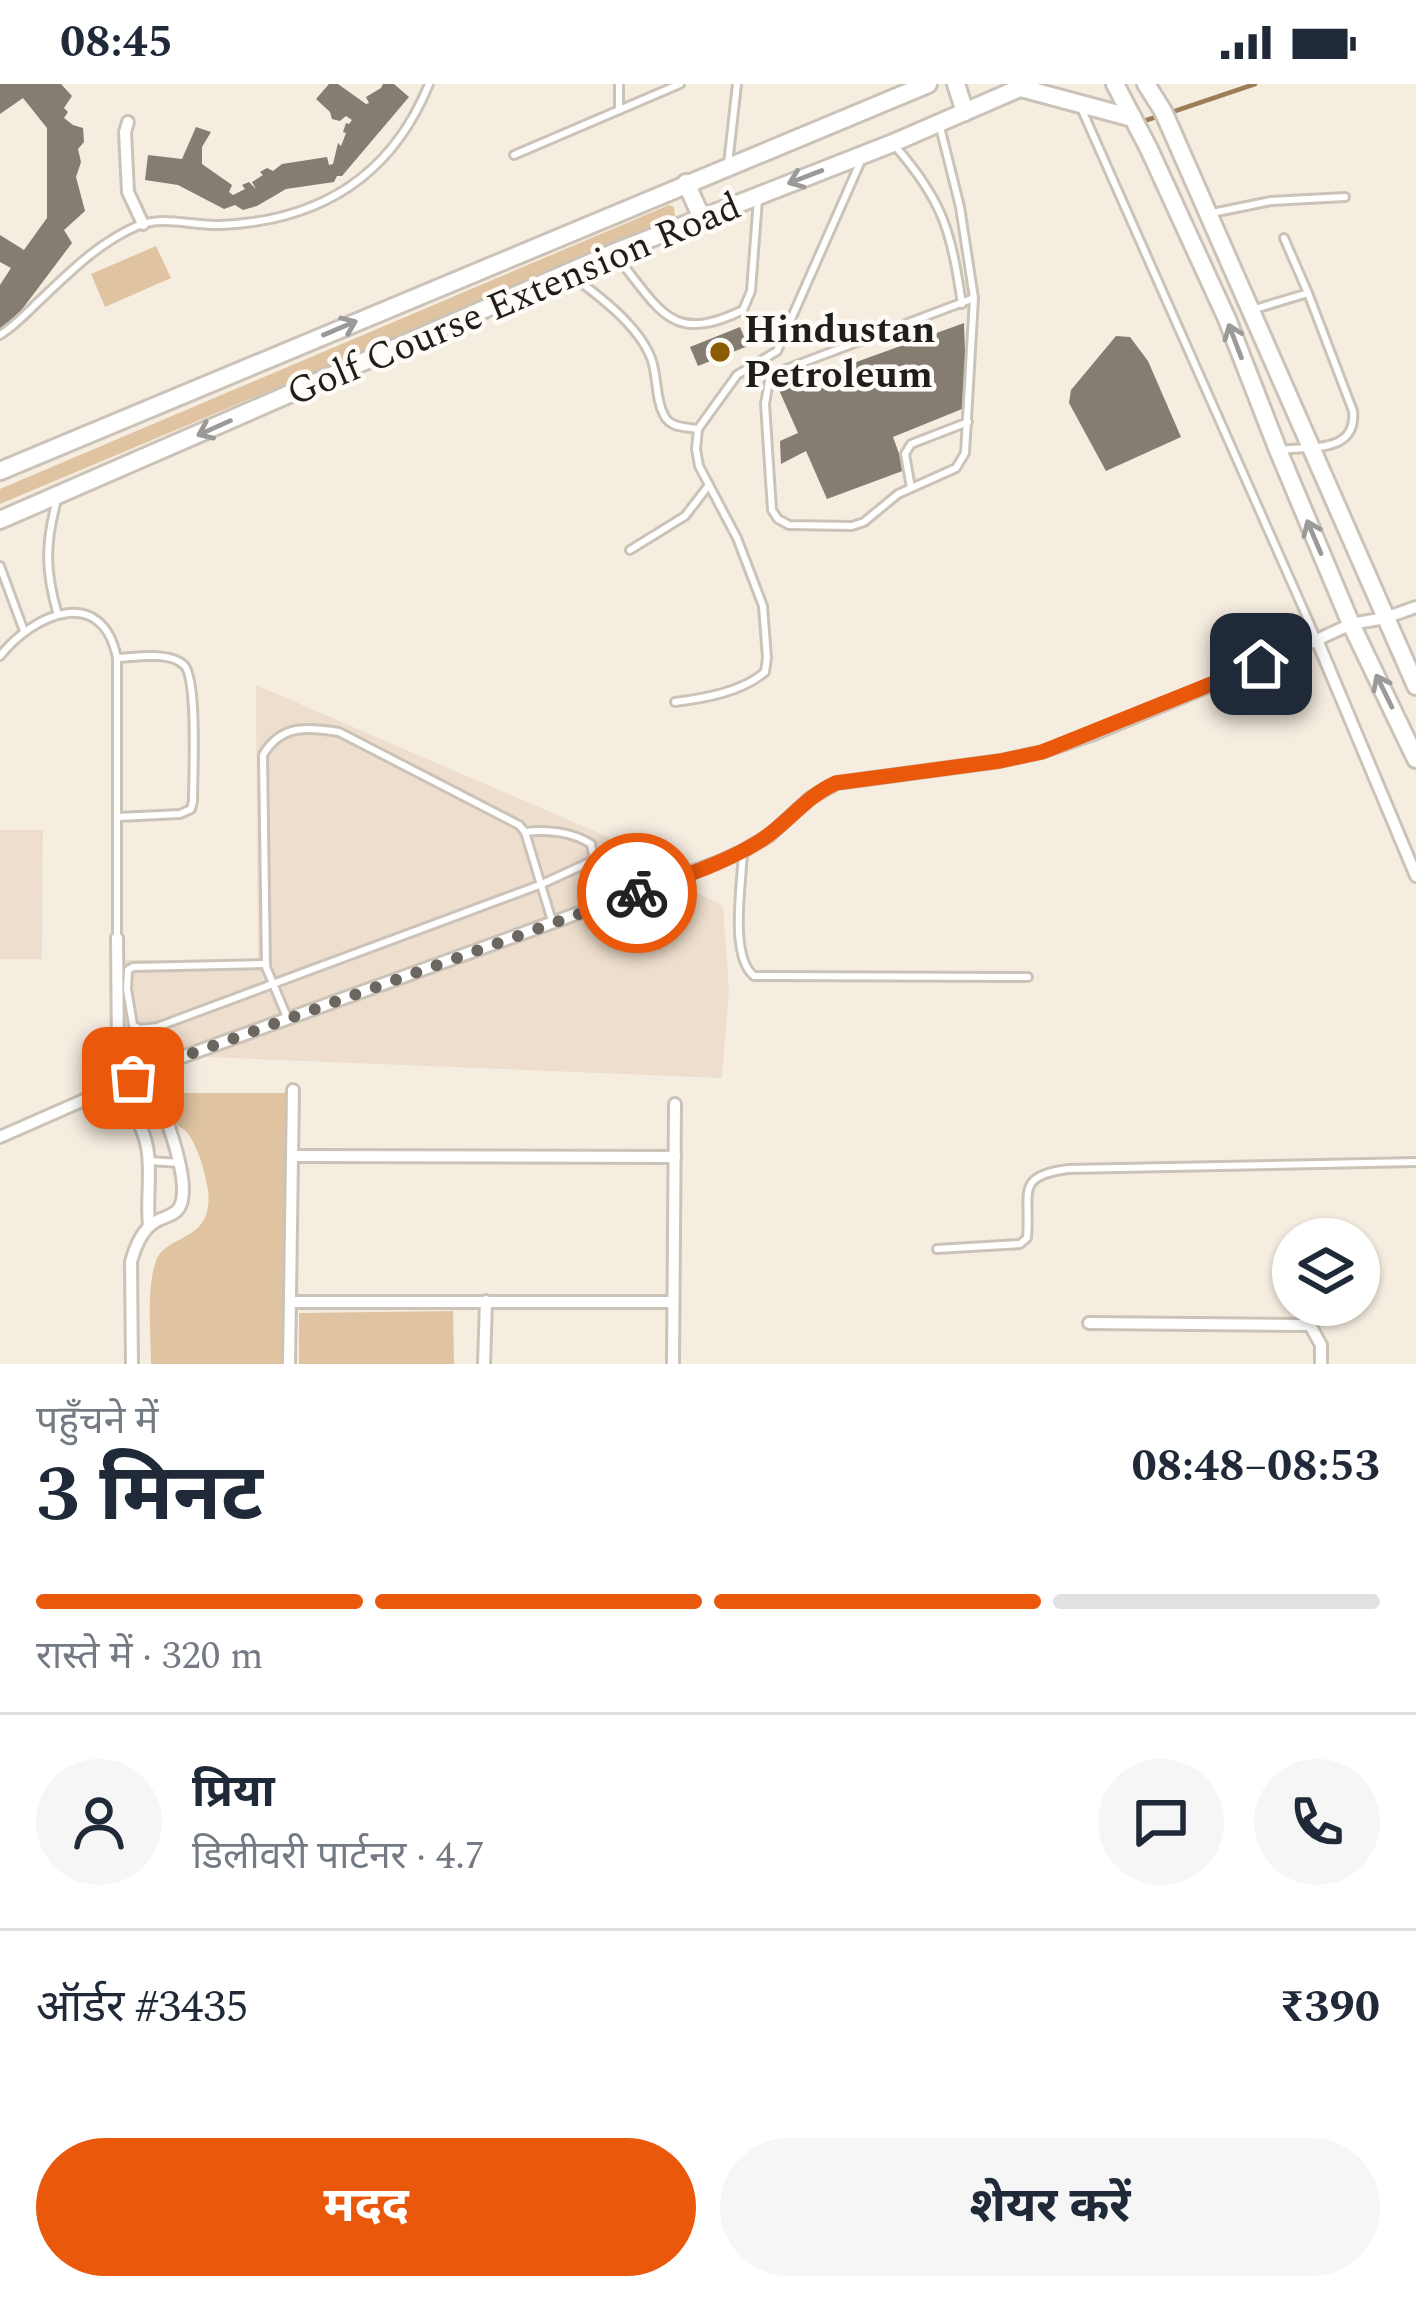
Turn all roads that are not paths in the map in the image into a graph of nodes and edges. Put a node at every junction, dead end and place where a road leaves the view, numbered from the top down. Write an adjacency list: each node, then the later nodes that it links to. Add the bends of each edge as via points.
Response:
1 (429, 84): 27 (lane, via 398,145 329,198 242,224)
2 (620, 84): 12 (lane)
3 (680, 84): 12 (lane)
4 (737, 84): 21 (lane)
5 (928, 84): 21 (main road, Golf Course Extension Road)
6 (956, 84): 14 (main road)
7 (1115, 84): 15 (main road)
8 (1146, 84): 13 (main road)
9 (1168, 84): 13 (main road)
10 (1025, 86): 11 (main road); 14 (main road, Golf Course Extension Road)
11 (1078, 101): 15 (main road); 52 (lane)
12 (619, 110): 20 (lane)
13 (1162, 111): 25 (main road)
14 (965, 112): 17 (main road, Golf Course Extension Road)
15 (1133, 118): 39 (main road, one-way to 15)
16 (128, 122): 27 (street, via 128,192)
17 (939, 122): 18 (main road, Golf Course Extension Road); 32 (lane)
18 (893, 143): 19 (main road, Golf Course Extension Road); 33 (lane, via 938,204)
19 (863, 154): 23 (main road, Golf Course Extension Road, one-way to 23); 37 (lane, via 777,351 737,374)
20 (514, 155)
21 (727, 166): 22 (main road, Golf Course Extension Road)
22 (686, 183): 26 (main road); 40 (main road, Golf Course Extension Road, one-way to 22)
23 (758, 196): 26 (main road, Golf Course Extension Road); 29 (lane, via 751,291 743,310 714,324 672,320)
24 (1345, 197): 25 (lane)
25 (1209, 214): 34 (main road)
26 (702, 218): 29 (main road, Golf Course Extension Road)
27 (143, 224): 35 (lane, via 100,244)
28 (1284, 238): 31 (lane)
29 (613, 253): 30 (main road, Golf Course Extension Road)
30 (568, 272): 37 (lane, via 644,345 664,417); 43 (main road, Golf Course Extension Road, one-way to 43)
31 (1308, 292): 34 (lane); 38 (lane, via 1354,427 1332,446)
32 (974, 298): 33 (lane); 36 (lane)
33 (962, 304): 42 (lane, via 770,375 778,519 852,526)
34 (1251, 310): 38 (main road)
35 (0, 335)
36 (968, 422): 42 (lane, via 956,468); 42 (lane, via 911,444)
37 (698, 429): 41 (lane, via 699,466)
38 (1310, 447): 39 (lane); 49 (main road)
39 (1278, 450): 50 (main road, one-way to 39)
40 (0, 471)
41 (709, 485): 45 (lane, via 685,517); 56 (lane, via 763,606 765,672 722,693)
42 (911, 488)
43 (58, 496): 44 (main road, Golf Course Extension Road); 48 (lane, via 46,564)
44 (0, 520)
45 (630, 550)
46 (0, 566): 51 (lane)
47 (1416, 607): 49 (street)
48 (58, 615): 51 (lane); 54 (lane, via 96,619 113,637)
49 (1385, 618): 50 (street); 55 (main road)
50 (1351, 624): 52 (street); 57 (main road, one-way to 50)
51 (24, 631): 53 (lane)
52 (1317, 640): 60 (street, via 1042,752 836,783); 61 (street)
53 (0, 656)
54 (117, 658): 58 (lane); 58 (lane, via 180,661 193,693 191,809)
55 (1416, 686)
56 (675, 702)
57 (1416, 759)
58 (118, 817): 64 (lane)
59 (525, 832): 62 (lane); 62 (lane, via 591,844 591,864); 65 (lane, via 339,731 306,727 270,742 262,755)
60 (743, 851): 63 (street); 66 (lane, via 739,947 754,976)
61 (1416, 876)
62 (542, 884): 63 (lane); 67 (lane)
63 (553, 923): 68 (street)
64 (117, 938): 69 (street)
65 (266, 964): 67 (lane); 67 (lane, via 133,967 133,1025 157,1027)
66 (1028, 977)
67 (273, 983): 68 (lane)
68 (288, 1020): 70 (street)
69 (118, 1055): 71 (lane)
70 (149, 1070): 71 (street); 78 (street)
71 (118, 1084): 74 (street); 77 (street)
72 (293, 1090): 75 (street)
73 (675, 1104): 76 (street)
74 (0, 1137)
75 (293, 1156): 76 (street); 83 (street)
76 (675, 1157): 84 (street)
77 (149, 1161): 78 (lane); 80 (street)
78 (182, 1162): 80 (street, via 179,1208)
79 (1416, 1162): 81 (lane, via 1044,1172 1029,1188 1020,1244)
80 (149, 1225): 86 (street, via 131,1262)
81 (937, 1249)
82 (486, 1301): 83 (street); 84 (street); 88 (street)
83 (290, 1302): 87 (street)
84 (673, 1302): 89 (street)
85 (1089, 1323): 90 (street, via 1310,1325)
86 (131, 1364)
87 (289, 1364)
88 (484, 1364)
89 (673, 1364)
90 (1321, 1364)

